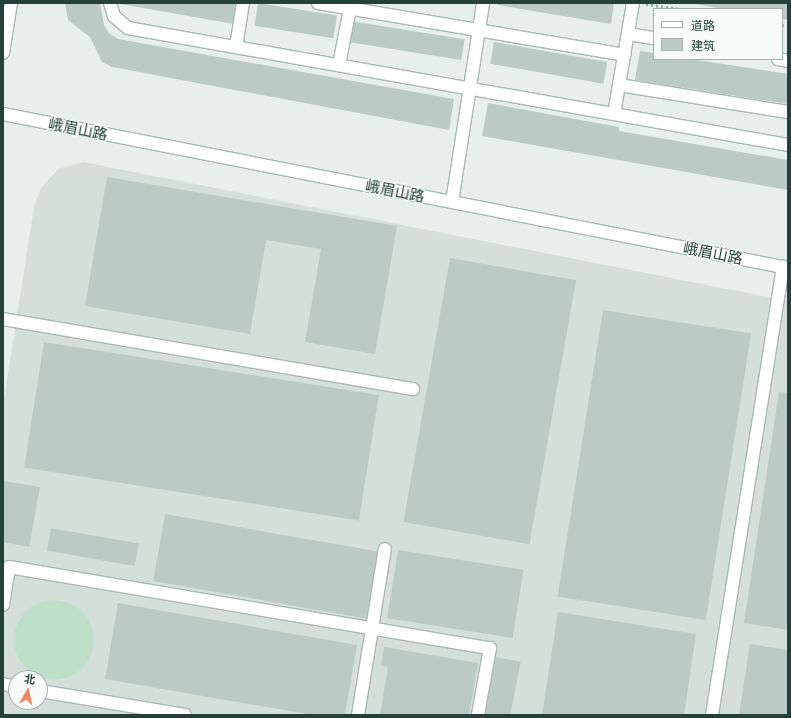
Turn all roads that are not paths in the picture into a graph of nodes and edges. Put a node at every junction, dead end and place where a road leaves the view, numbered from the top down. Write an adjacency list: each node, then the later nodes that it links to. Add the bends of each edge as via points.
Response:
1 (11, 3): 12 (street)
2 (110, 3): 11 (street, via 114,16 128,28)
3 (243, 3): 11 (street)
4 (318, 3): 7 (street)
5 (483, 3): 8 (street)
6 (633, 3): 9 (street)
7 (350, 6): 8 (street); 14 (street)
8 (479, 32): 13 (street); 16 (street)
9 (628, 34): 10 (street); 13 (street)
10 (653, 38)
11 (236, 47): 14 (street)
12 (3, 53)
13 (625, 56): 15 (street)
14 (340, 65): 16 (street)
15 (619, 85): 17 (street); 19 (street)
16 (470, 88): 19 (street); 21 (street)
17 (788, 112)
18 (3, 114): 21 (street, 峨眉山路)
19 (614, 114): 20 (street)
20 (788, 145)
21 (452, 202): 22 (street, 峨眉山路)
22 (785, 267): 32 (street)
23 (3, 319): 24 (street)
24 (413, 389)
25 (385, 549): 27 (street)
26 (3, 605): 27 (street, via 9,567)
27 (373, 627): 30 (street); 31 (street, via 490,648)
28 (48, 692): 29 (street)
29 (185, 715)
30 (358, 715)
31 (478, 715)
32 (712, 715)

